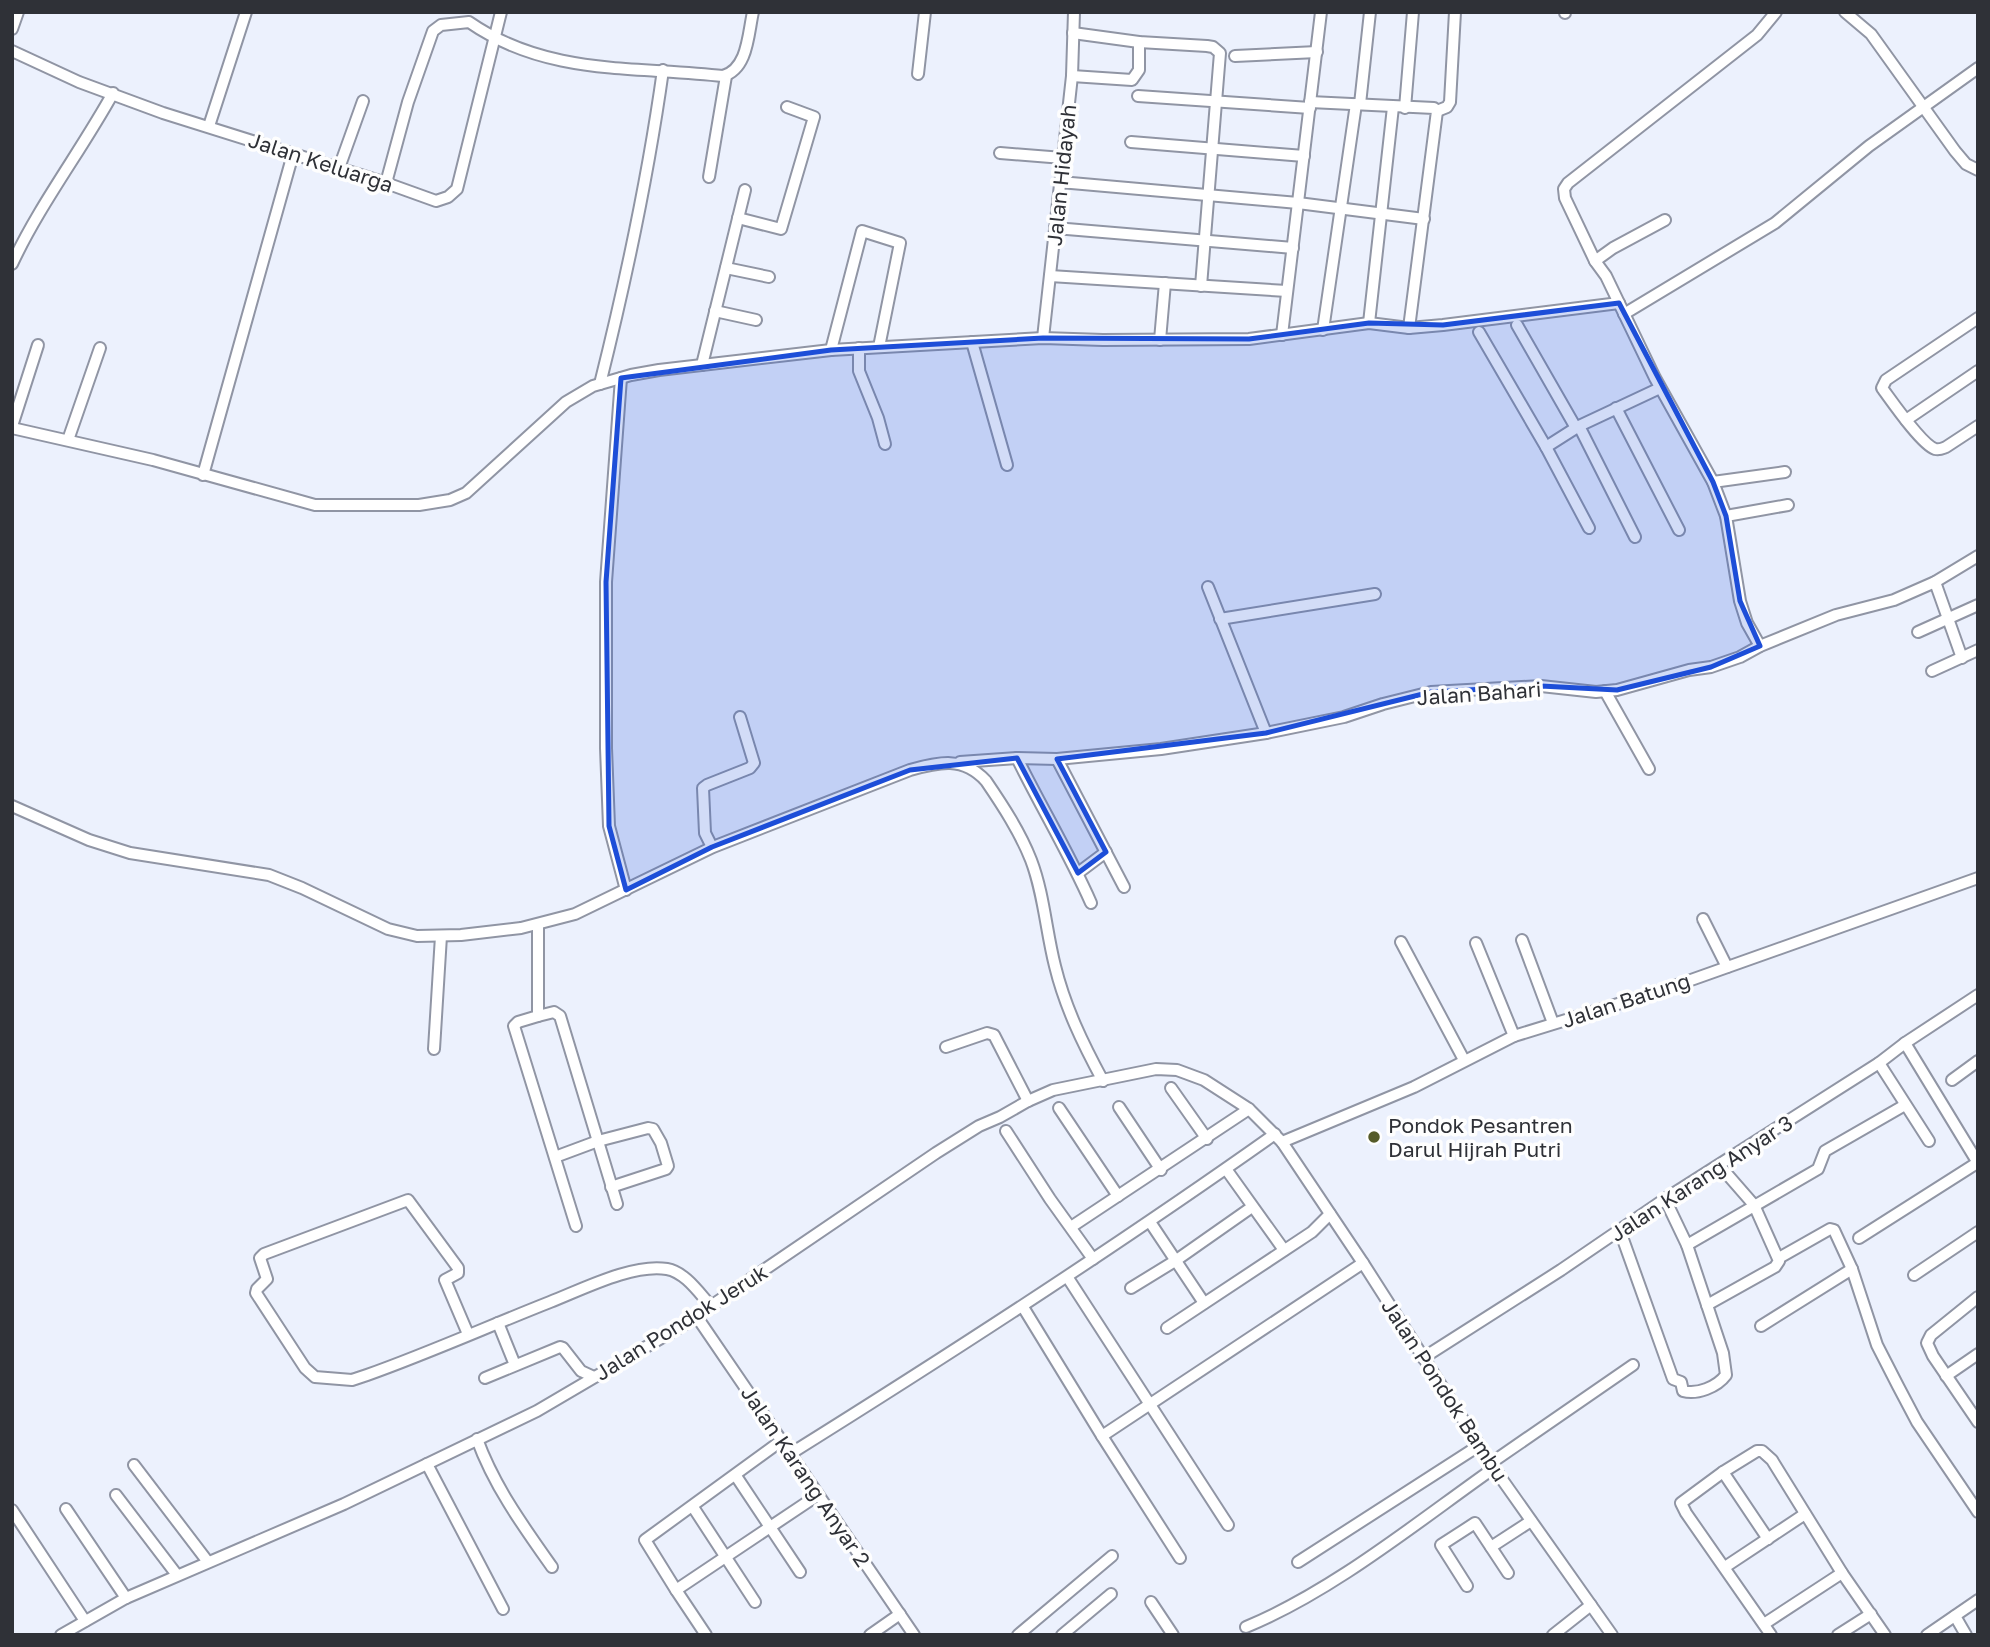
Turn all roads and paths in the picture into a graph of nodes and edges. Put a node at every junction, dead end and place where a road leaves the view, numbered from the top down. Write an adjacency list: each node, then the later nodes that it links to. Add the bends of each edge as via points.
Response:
1 (19, 12): 14 (street)
2 (246, 12): 36 (street)
3 (501, 12): 16 (street, Jalan Keluarga)
4 (753, 12): 25 (street, via 741,60)
5 (925, 12): 23 (street)
6 (1074, 12): 15 (street, Jalan Hidayah)
7 (1321, 12): 19 (street)
8 (1370, 12): 30 (street)
9 (1413, 12): 34 (street)
10 (1455, 12): 35 (street, via 1450,103)
11 (1776, 12): 59 (street, via 1757,35 1568,183 1565,198)
12 (1848, 13): 32 (street, via 1871,34)
13 (467, 17): 16 (street); 47 (street, via 433,31)
14 (12, 29)
15 (1073, 33): 17 (street); 24 (street, Jalan Hidayah)
16 (494, 39): 22 (street, via 568,63); 47 (street, Jalan Keluarga, via 457,189 436,201)
17 (1139, 42): 24 (street, via 1139,70 1132,80); 29 (street, via 1218,50)
18 (12, 51): 26 (street, Jalan Keluarga)
19 (1317, 52): 20 (street); 31 (street)
20 (1235, 56)
21 (1978, 68): 32 (street)
22 (663, 71): 25 (street); 88 (street, via 639,219)
23 (918, 74)
24 (1072, 75): 42 (street, Jalan Hidayah)
25 (726, 76): 45 (street)
26 (114, 93): 36 (street, Jalan Keluarga); 60 (street)
27 (1138, 96): 29 (street)
28 (363, 101): 43 (street)
29 (1216, 101): 31 (street); 38 (street)
30 (1358, 104): 31 (street); 34 (street); 51 (street)
31 (1310, 105): 41 (street)
32 (1923, 106): 44 (street, via 1966,164); 67 (street, via 1775,223)
33 (787, 107): 53 (street, via 814,117 780,229)
34 (1399, 107): 35 (street); 52 (street)
35 (1437, 111): 54 (street)
36 (209, 126): 39 (street, Jalan Keluarga)
37 (1131, 142): 38 (street)
38 (1212, 149): 41 (street); 49 (street)
39 (293, 153): 43 (street, Jalan Keluarga); 100 (street)
40 (1000, 153): 42 (street)
41 (1304, 156): 50 (street)
42 (1063, 159): 46 (street, Jalan Hidayah)
43 (339, 168): 47 (street, Jalan Keluarga)
44 (1978, 170)
45 (709, 177)
46 (1060, 182): 49 (street); 56 (street, Jalan Hidayah)
47 (386, 183)
48 (745, 190): 53 (street)
49 (1207, 195): 50 (street); 57 (street)
50 (1298, 203): 51 (street); 58 (street)
51 (1342, 209): 52 (street); 74 (street)
52 (1382, 214): 54 (street); 71 (street)
53 (738, 218): 61 (street)
54 (1424, 219): 73 (street)
55 (1665, 220): 59 (street)
56 (1055, 228): 57 (street); 62 (street, Jalan Hidayah)
57 (1203, 240): 58 (street); 65 (street)
58 (1293, 248): 66 (street)
59 (1595, 261): 67 (street)
60 (12, 264)
61 (726, 268): 63 (street); 68 (street)
62 (1050, 276): 64 (street); 77 (street, Jalan Hidayah)
63 (769, 277)
64 (1165, 283): 65 (street); 78 (street)
65 (1201, 286): 66 (street)
66 (1287, 291): 76 (street)
67 (1622, 309): 73 (street); 89 (street)
68 (715, 311): 70 (street); 85 (street)
69 (1978, 317): 91 (street, via 1883,383)
70 (756, 320)
71 (1370, 324): 73 (street); 74 (street)
72 (1517, 325): 94 (street)
73 (1409, 328)
74 (1323, 330): 76 (street)
75 (1479, 332): 97 (street)
76 (1282, 335): 78 (street)
77 (1043, 338): 78 (street); 79 (street)
78 (1160, 340)
79 (972, 342): 81 (street); 98 (street)
80 (38, 345): 93 (street)
81 (879, 347): 83 (street); 84 (street, via 900,243 862,231)
82 (100, 348): 95 (street)
83 (859, 348): 84 (street); 96 (street, via 859,371)
84 (831, 350): 85 (street)
85 (702, 365): 87 (street)
86 (1978, 371): 91 (street)
87 (621, 377): 88 (street); 132 (street, via 606,582 606,734 609,826)
88 (600, 384): 100 (street, via 566,402 475,486 450,500 419,505 315,505)
89 (1660, 388): 90 (street); 101 (street)
90 (1616, 408): 94 (street); 105 (street)
91 (1906, 420): 92 (street, via 1936,449)
92 (1978, 426)
93 (12, 427): 95 (street)
94 (1578, 427): 97 (street); 106 (street)
95 (68, 440): 100 (street)
96 (885, 444)
97 (1546, 447): 104 (street)
98 (1007, 465)
99 (1785, 472): 101 (street)
100 (203, 475)
101 (1713, 482): 103 (street)
102 (1787, 505): 103 (street)
103 (1726, 516): 115 (street, via 1740,601)
104 (1589, 528)
105 (1679, 530)
106 (1635, 537)
107 (1978, 556): 108 (street, Jalan Bahari)
108 (1935, 582): 112 (street); 115 (street, Jalan Bahari)
109 (1208, 587): 113 (street)
110 (1375, 594): 113 (street)
111 (1978, 605): 112 (street)
112 (1948, 618): 114 (street); 117 (street)
113 (1220, 619): 121 (street)
114 (1918, 632)
115 (1760, 646): 119 (street, Jalan Bahari, via 1711,667)
116 (1978, 650): 117 (street)
117 (1962, 657): 118 (street)
118 (1932, 671)
119 (1605, 691): 121 (street, Jalan Bahari, via 1541,686 1431,692); 125 (street)
120 (740, 717): 127 (street, via 754,763 704,788 705,833)
121 (1266, 733): 123 (street, Jalan Bahari)
122 (1017, 758): 123 (street, Jalan Bahari); 124 (street, Jalan Bahari); 129 (street)
123 (1057, 759): 128 (street)
124 (960, 762): 127 (street, Jalan Bahari, via 909,770); 152 (street, via 986,780 1026,850 1064,996 1078,1036)
125 (1649, 769)
126 (12, 806): 136 (street, Jalan Bahari, via 108,848 268,875 388,929)
127 (712, 847): 132 (street, Jalan Bahari)
128 (1106, 852): 129 (street); 131 (street)
129 (1078, 873): 133 (street)
130 (1978, 878): 140 (street, Jalan Batung)
131 (1124, 887)
132 (626, 890): 135 (street, Jalan Bahari)
133 (1091, 903)
134 (1703, 919): 140 (street)
135 (538, 925): 136 (street, Jalan Bahari); 142 (street)
136 (441, 936): 147 (street)
137 (1521, 940): 143 (street)
138 (1401, 943): 148 (street)
139 (1476, 943): 144 (street)
140 (1727, 968): 143 (street, Jalan Batung)
141 (1976, 999): 145 (street, Jalan Karang Anyar 3)
142 (538, 1016): 162 (street, via 554,1012 559,1016); 164 (street, via 514,1026)
143 (1553, 1024): 144 (street, Jalan Batung)
144 (1514, 1036): 148 (street, Jalan Batung)
145 (1905, 1043): 150 (street, Jalan Karang Anyar 3); 165 (street)
146 (946, 1048): 154 (street, via 987,1033 994,1035)
147 (434, 1049)
148 (1464, 1060): 160 (street, Jalan Batung, via 1414,1087)
149 (1977, 1062): 151 (street)
150 (1879, 1063): 155 (street); 166 (street, Jalan Karang Anyar 3)
151 (1952, 1080)
152 (1103, 1081): 154 (street, Jalan Pondok Jeruk, via 1053,1090); 158 (street, Jalan Pondok Jeruk, via 1156,1069 1177,1070 1204,1080)
153 (1171, 1088): 161 (street)
154 (1028, 1101): 194 (street, Jalan Pondok Jeruk, via 936,1153)
155 (1905, 1105): 163 (street); 173 (street, via 1825,1151 1818,1169)
156 (1119, 1107): 168 (street)
157 (1059, 1108): 170 (street)
158 (1249, 1109): 160 (street, Jalan Pondok Jeruk); 161 (street)
159 (1006, 1131): 178 (street)
160 (1279, 1138): 167 (street, Jalan Batung); 175 (street, Jalan Pondok Bambu)
161 (1207, 1139): 168 (street)
162 (598, 1141): 164 (street); 169 (street); 169 (street, via 653,1129 668,1166 662,1172)
163 (1929, 1142)
164 (555, 1157): 177 (street)
165 (1978, 1163): 181 (street)
166 (1720, 1166): 171 (street, Jalan Karang Anyar 3); 173 (street)
167 (1226, 1169): 174 (street); 176 (street, Jalan Batung)
168 (1161, 1170): 170 (street)
169 (611, 1187): 172 (street)
170 (1118, 1196): 178 (street)
171 (1665, 1199): 179 (street, Jalan Karang Anyar 3); 182 (street)
172 (617, 1204)
173 (1754, 1205): 182 (street); 184 (street)
174 (1252, 1207): 183 (street); 186 (street)
175 (1330, 1214): 183 (street); 187 (street, Jalan Pondok Bambu)
176 (1150, 1222): 185 (street, Jalan Batung); 186 (street)
177 (576, 1226)
178 (1070, 1227): 185 (street)
179 (1620, 1231): 195 (street, via 1673,1378 1681,1382 1683,1391 1699,1391 1720,1383 1726,1375); 203 (street, Jalan Karang Anyar 3)
180 (1976, 1235): 189 (street)
181 (1859, 1238)
182 (1687, 1245): 195 (street)
183 (1284, 1250): 193 (street)
184 (1779, 1258): 188 (street, via 1830,1229); 195 (street, via 1775,1267)
185 (1093, 1259): 190 (street, Jalan Batung)
186 (1175, 1261): 191 (street); 193 (street)
187 (1363, 1263): 203 (street, Jalan Pondok Bambu); 209 (street)
188 (1852, 1269): 199 (street); 226 (street, via 1877,1345 1898,1386)
189 (1914, 1275)
190 (1068, 1278): 196 (street, Jalan Batung); 209 (street)
191 (1130, 1288)
192 (1978, 1297): 206 (street, via 1928,1338 1927,1345)
193 (1204, 1303): 200 (street)
194 (711, 1306): 197 (street, Jalan Pondok Jeruk); 198 (street, via 685,1278 670,1269 653,1268 621,1275)
195 (1707, 1306)
196 (1023, 1307): 211 (street); 215 (street, Jalan Batung)
197 (697, 1317): 207 (street, Jalan Pondok Jeruk); 213 (street, Jalan Karang Anyar 2)
198 (498, 1323): 201 (street); 204 (street)
199 (1761, 1326)
200 (1167, 1328)
201 (468, 1334): 201 (street, via 352,1380 316,1377 305,1368 257,1293 267,1279 260,1258 408,1200 458,1268 458,1273 445,1280)
202 (1978, 1354): 206 (street)
203 (1423, 1358): 214 (street, Jalan Pondok Bambu)
204 (515, 1365): 207 (street, via 563,1348 581,1371); 208 (street)
205 (1633, 1365): 218 (street)
206 (1946, 1376): 210 (street)
207 (594, 1377): 212 (street, Jalan Pondok Jeruk)
208 (485, 1378)
209 (1149, 1405): 211 (street); 229 (street)
210 (1977, 1418)
211 (1102, 1436): 235 (street)
212 (477, 1439): 216 (street, Jalan Pondok Jeruk); 238 (street, via 517,1517)
213 (781, 1441): 215 (street, Jalan Karang Anyar 2); 220 (street)
214 (1480, 1445): 218 (street, Jalan Pondok Bambu); 237 (street)
215 (790, 1454): 222 (street, Jalan Karang Anyar 2)
216 (427, 1464): 236 (street, Jalan Pondok Jeruk); 252 (street)
217 (134, 1465): 236 (street)
218 (1492, 1465): 228 (street, Jalan Pondok Bambu); 258 (street, via 1347,1571 1282,1612)
219 (1723, 1472): 227 (street, via 1762,1451); 231 (street); 239 (street, via 1681,1503)
220 (736, 1476): 223 (street); 230 (street)
221 (116, 1495): 243 (street)
222 (818, 1495): 230 (street); 253 (street, Jalan Karang Anyar 2)
223 (693, 1507): 234 (street); 245 (street, via 645,1540)
224 (66, 1509): 247 (street)
225 (12, 1510): 256 (street)
226 (1978, 1512)
227 (1805, 1514): 231 (street); 242 (street)
228 (1531, 1521): 232 (street); 251 (street, Jalan Pondok Bambu)
229 (1228, 1525)
230 (770, 1527): 234 (street); 240 (street)
231 (1768, 1539): 239 (street)
232 (1491, 1547): 241 (street); 244 (street, via 1475,1523 1441,1545)
233 (1112, 1556): 264 (street)
234 (726, 1557): 245 (street); 249 (street)
235 (1180, 1558)
236 (208, 1562): 243 (street, Jalan Pondok Jeruk)
237 (1298, 1562)
238 (552, 1567)
239 (1725, 1567): 257 (street)
240 (800, 1572)
241 (1508, 1573)
242 (1842, 1573): 254 (street); 257 (street)
243 (177, 1575): 247 (street, Jalan Pondok Jeruk)
244 (1467, 1586)
245 (676, 1590): 261 (street)
246 (1111, 1594): 265 (street)
247 (126, 1598): 256 (street, Jalan Pondok Jeruk)
248 (1978, 1600): 255 (street)
249 (755, 1602)
250 (1151, 1602): 259 (street)
251 (1591, 1605): 266 (street); 267 (street, Jalan Pondok Bambu)
252 (503, 1609)
253 (900, 1614): 262 (street); 263 (street, Jalan Karang Anyar 2)
254 (1871, 1614): 269 (street); 270 (street)
255 (1955, 1616): 271 (street); 272 (street)
256 (85, 1621): 260 (street, Jalan Pondok Jeruk)
257 (1763, 1624): 268 (street)
258 (1246, 1627)
259 (1172, 1634)
260 (61, 1635)
261 (706, 1635)
262 (870, 1635)
263 (914, 1635)
264 (1018, 1635)
265 (1062, 1635)
266 (1553, 1635)
267 (1612, 1635)
268 (1771, 1635)
269 (1838, 1635)
270 (1885, 1635)
271 (1927, 1635)
272 (1966, 1635)

